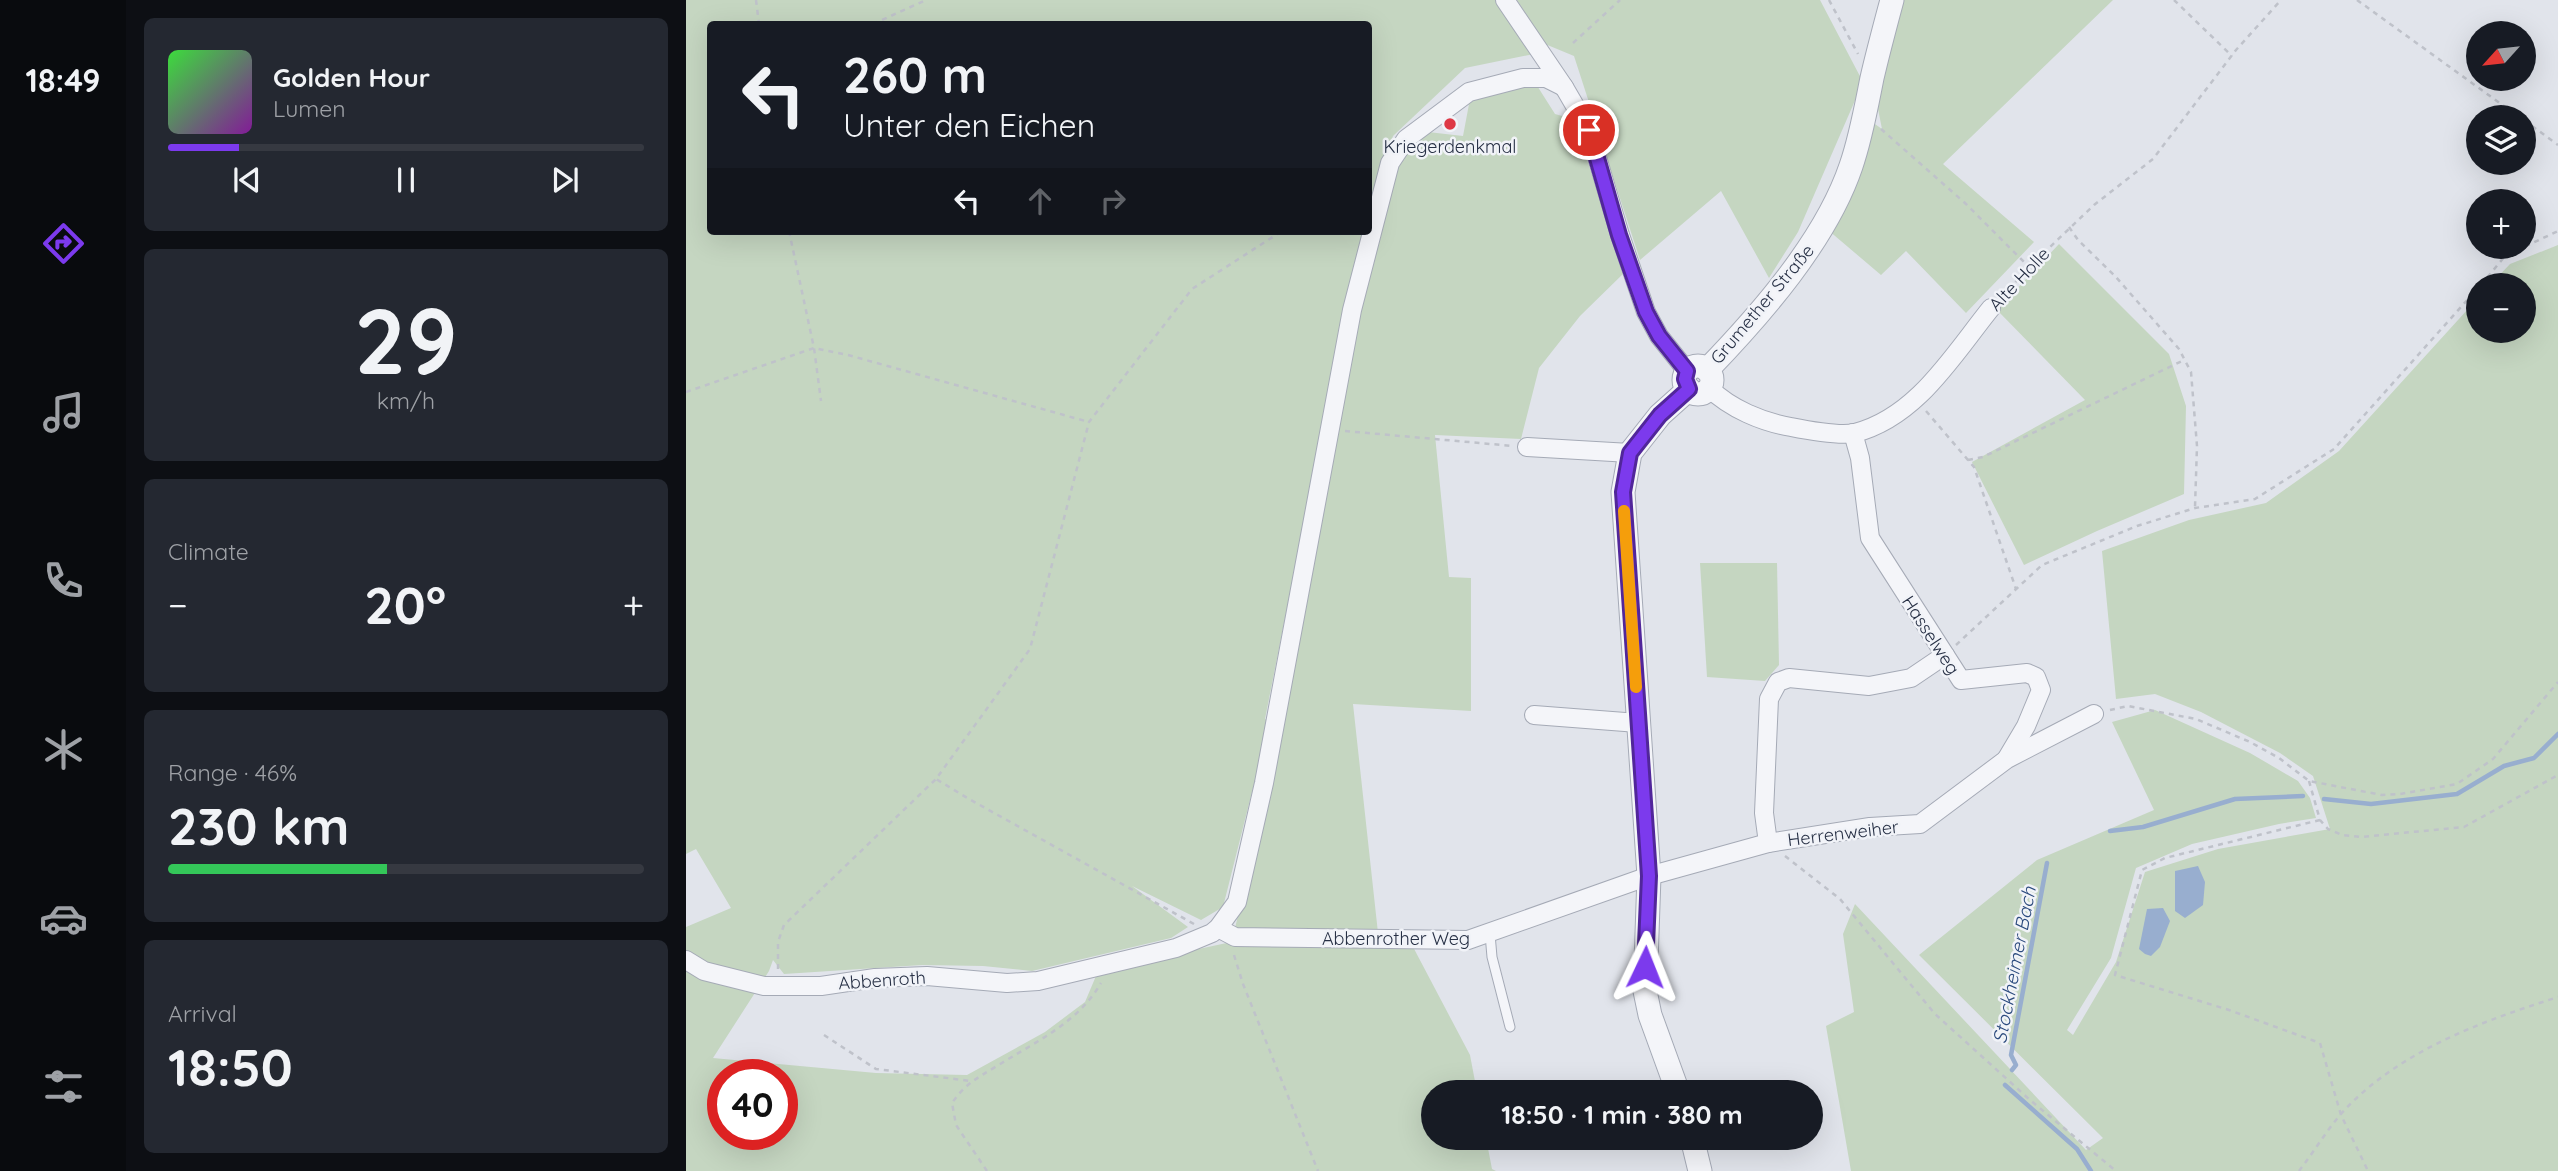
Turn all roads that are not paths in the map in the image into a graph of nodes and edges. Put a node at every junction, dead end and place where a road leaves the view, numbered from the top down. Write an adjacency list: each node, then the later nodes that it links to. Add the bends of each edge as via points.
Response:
1 (1505, 0): 3 (street, Alte Holle)
2 (1892, 0): 7 (street, Grumether Straße, via 1851,168 1818,236)
3 (1564, 87): 4 (street, via 1545,78 1523,78 1469,92 1406,139 1390,163); 7 (street, Alte Holle, via 1589,130 1646,312 1659,336)
4 (1372, 233)
5 (1371, 235): 18 (street, via 1328,429 1264,782 1237,902)
6 (1992, 308): 8 (street, Alte Holle, via 1916,400 1884,421)
7 (1698, 380): 8 (street, Alte Holle, via 1766,422); 10 (street, Grumether Straße, via 1660,415)
8 (1853, 433): 11 (street, Hasselweg, via 1870,538)
9 (1527, 447): 10 (street)
10 (1630, 453): 14 (street, via 1623,492)
11 (1945, 655): 15 (street, Hasselweg, via 1961,680 2027,673 2036,677 2041,691); 16 (street, via 1911,678 1869,686 1789,678 1778,682 1769,699 1764,813)
12 (2094, 714): 15 (street, Herrenweiher)
13 (1534, 715): 14 (street)
14 (1638, 723): 17 (street)
15 (2007, 759): 16 (street, Herrenweiher, via 1920,824)
16 (1768, 843): 17 (street, Herrenweiher)
17 (1649, 876): 19 (street, Abbenrother Weg); 22 (street, via 1645,991)
18 (1215, 931): 19 (street, Abbenrother Weg, via 1235,937 1468,940); 20 (street, Abbenroth, via 1176,948 1107,966 1007,983 927,976 764,986 704,971)
19 (1490, 934): 21 (lane)
20 (686, 960)
21 (1510, 1027)
22 (1674, 1080)
23 (1695, 1150): 24 (street)
24 (1700, 1171)

